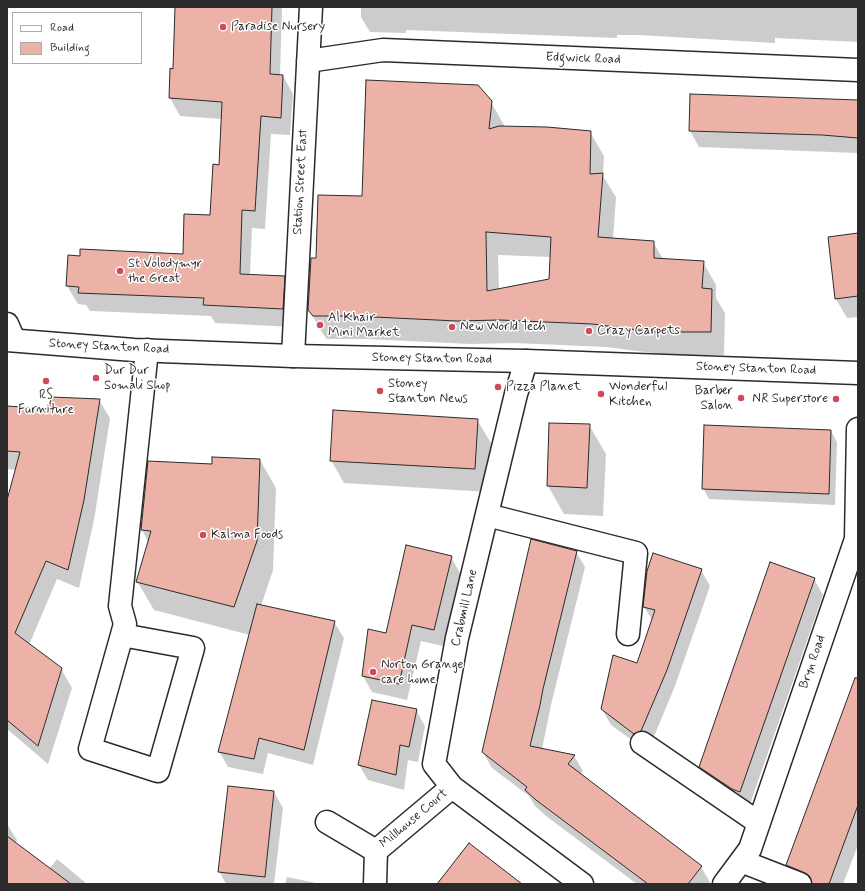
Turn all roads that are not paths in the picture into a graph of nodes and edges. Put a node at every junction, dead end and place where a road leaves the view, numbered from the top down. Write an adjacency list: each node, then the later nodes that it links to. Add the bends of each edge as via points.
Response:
1 (311, 7): 2 (street, Station Street East)
2 (308, 61): 3 (street, Edgwick Road, via 383,50); 6 (street, Station Street East)
3 (858, 70)
4 (9, 335): 5 (street, Stoney Stanton Road, via 72,346)
5 (147, 350): 6 (street, Stoney Stanton Road); 12 (street, via 120,606 125,624)
6 (293, 356): 7 (street, Stoney Stanton Road)
7 (526, 361): 8 (street, Stoney Stanton Road); 10 (street, Crabmill Lane)
8 (858, 373)
9 (858, 429): 16 (street, Bryn Road, via 856,539)
10 (487, 515): 11 (street, via 636,553); 14 (street, Crabmill Lane, via 457,638 434,764)
11 (628, 634)
12 (122, 635): 12 (street, via 90,748 158,771 193,648)
13 (642, 743): 16 (street)
14 (452, 787): 17 (street, Millhouse Court); 20 (street, Crabmill Lane)
15 (327, 822): 17 (street, Millhouse Court)
16 (759, 823): 18 (street, Bryn Road, via 750,849)
17 (376, 851): 19 (street, Millhouse Court)
18 (741, 862): 21 (street, Bryn Road); 22 (street)
19 (375, 884)
20 (582, 884)
21 (724, 884)
22 (800, 884)

